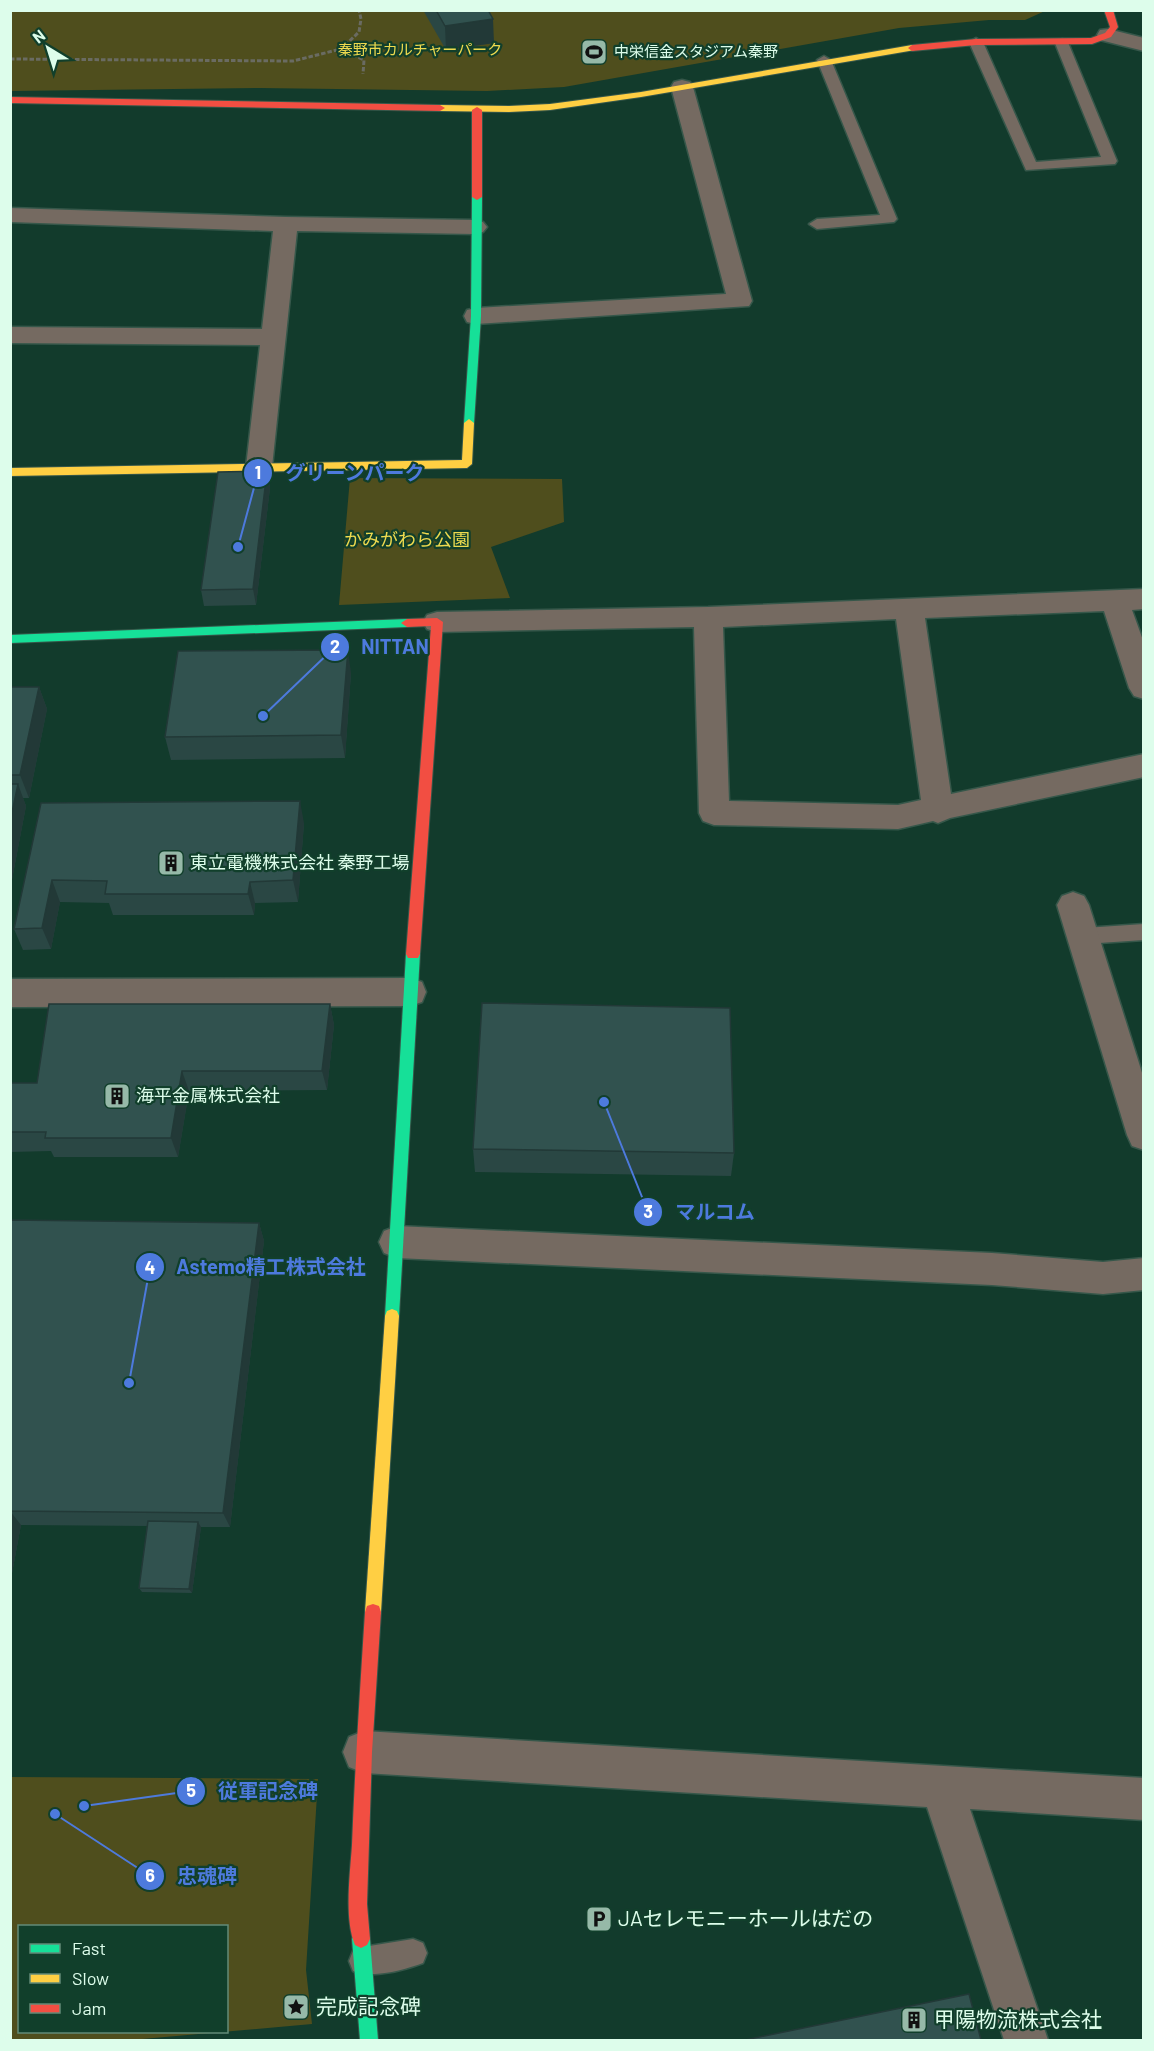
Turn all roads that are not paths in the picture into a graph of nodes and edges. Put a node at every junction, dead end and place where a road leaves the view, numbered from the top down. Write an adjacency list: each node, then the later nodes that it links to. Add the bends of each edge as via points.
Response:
1 (1108, 10): 2 (street, via 1114,27)
2 (1108, 35): 4 (street, via 1092,41); 5 (street)
3 (976, 42): 4 (street); 4 (lane, via 1030,167 1110,161); 6 (street)
4 (1062, 43)
5 (1143, 45)
6 (824, 60): 7 (street); 12 (lane, via 889,219)
7 (682, 87): 9 (street, via 548,107); 14 (street, via 740,301)
8 (10, 100): 9 (street)
9 (477, 110): 13 (street)
10 (10, 215): 11 (street)
11 (286, 224): 13 (street); 16 (street)
12 (818, 224)
13 (476, 226): 14 (street)
14 (476, 316): 17 (street, via 466,464)
15 (10, 335): 16 (street)
16 (274, 337): 17 (street)
17 (259, 467): 18 (street)
18 (10, 472)
19 (1143, 599): 20 (street)
20 (1115, 600): 21 (street); 25 (street)
21 (909, 608): 22 (street); 27 (street)
22 (708, 616): 23 (street); 27 (street, via 714,813 898,818)
23 (437, 622): 24 (street); 31 (street)
24 (10, 639)
25 (1143, 688)
26 (1143, 765): 27 (street)
27 (938, 811)
28 (1073, 905): 30 (street)
29 (1143, 932): 30 (lane)
30 (1084, 936): 33 (street)
31 (411, 992): 32 (street); 34 (street)
32 (10, 993)
33 (1143, 1135)
34 (397, 1242): 35 (street, via 992,1269 1103,1278); 36 (street)
35 (1143, 1274)
36 (364, 1752): 37 (street); 40 (street, via 358,1905)
37 (941, 1787): 38 (street); 42 (street)
38 (1143, 1799)
39 (413, 1953): 40 (lane)
40 (363, 1961): 41 (street)
41 (369, 2040)
42 (1026, 2040)

